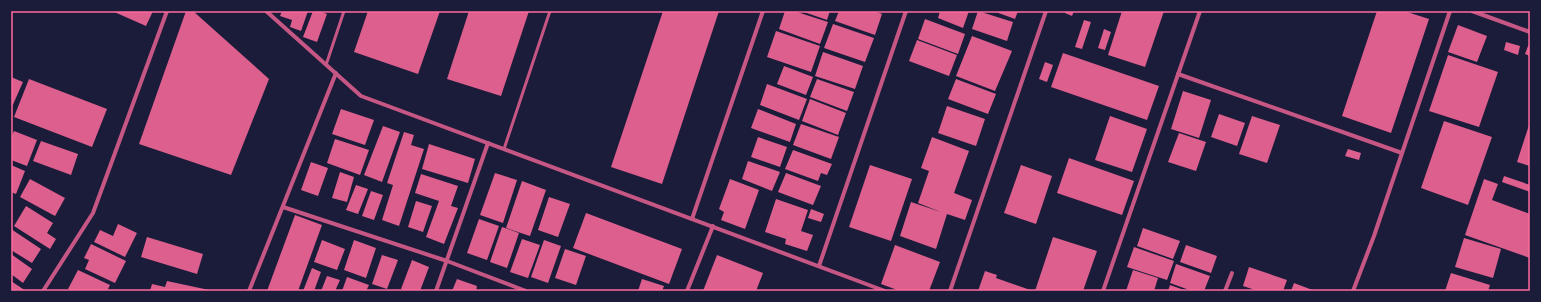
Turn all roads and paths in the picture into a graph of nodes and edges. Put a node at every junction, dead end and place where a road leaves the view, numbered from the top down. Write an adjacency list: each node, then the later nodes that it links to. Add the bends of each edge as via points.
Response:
1 (167, 11): 24 (street, via 93,213)
2 (266, 11): 12 (street)
3 (344, 11): 12 (lane)
4 (550, 11): 16 (lane)
5 (763, 11): 19 (street)
6 (906, 11): 22 (street)
7 (1046, 11): 30 (street)
8 (1200, 11): 14 (street)
9 (1450, 11): 17 (street)
10 (1472, 11): 11 (street)
11 (1530, 32)
12 (326, 65): 13 (street)
13 (336, 74): 15 (street, via 361,96); 18 (street)
14 (1178, 74): 17 (street); 31 (street)
15 (488, 143): 16 (street); 21 (street)
16 (504, 149): 19 (street)
17 (1402, 153): 33 (street)
18 (283, 206): 21 (street); 25 (street)
19 (692, 219): 20 (street)
20 (713, 226): 22 (street); 28 (street)
21 (447, 261): 26 (street); 27 (street)
22 (819, 266): 29 (street)
23 (1232, 273): 32 (street)
24 (43, 291)
25 (249, 291)
26 (436, 291)
27 (526, 291)
28 (686, 291)
29 (885, 291)
30 (950, 291)
31 (1103, 291)
32 (1225, 291)
33 (1352, 291)

